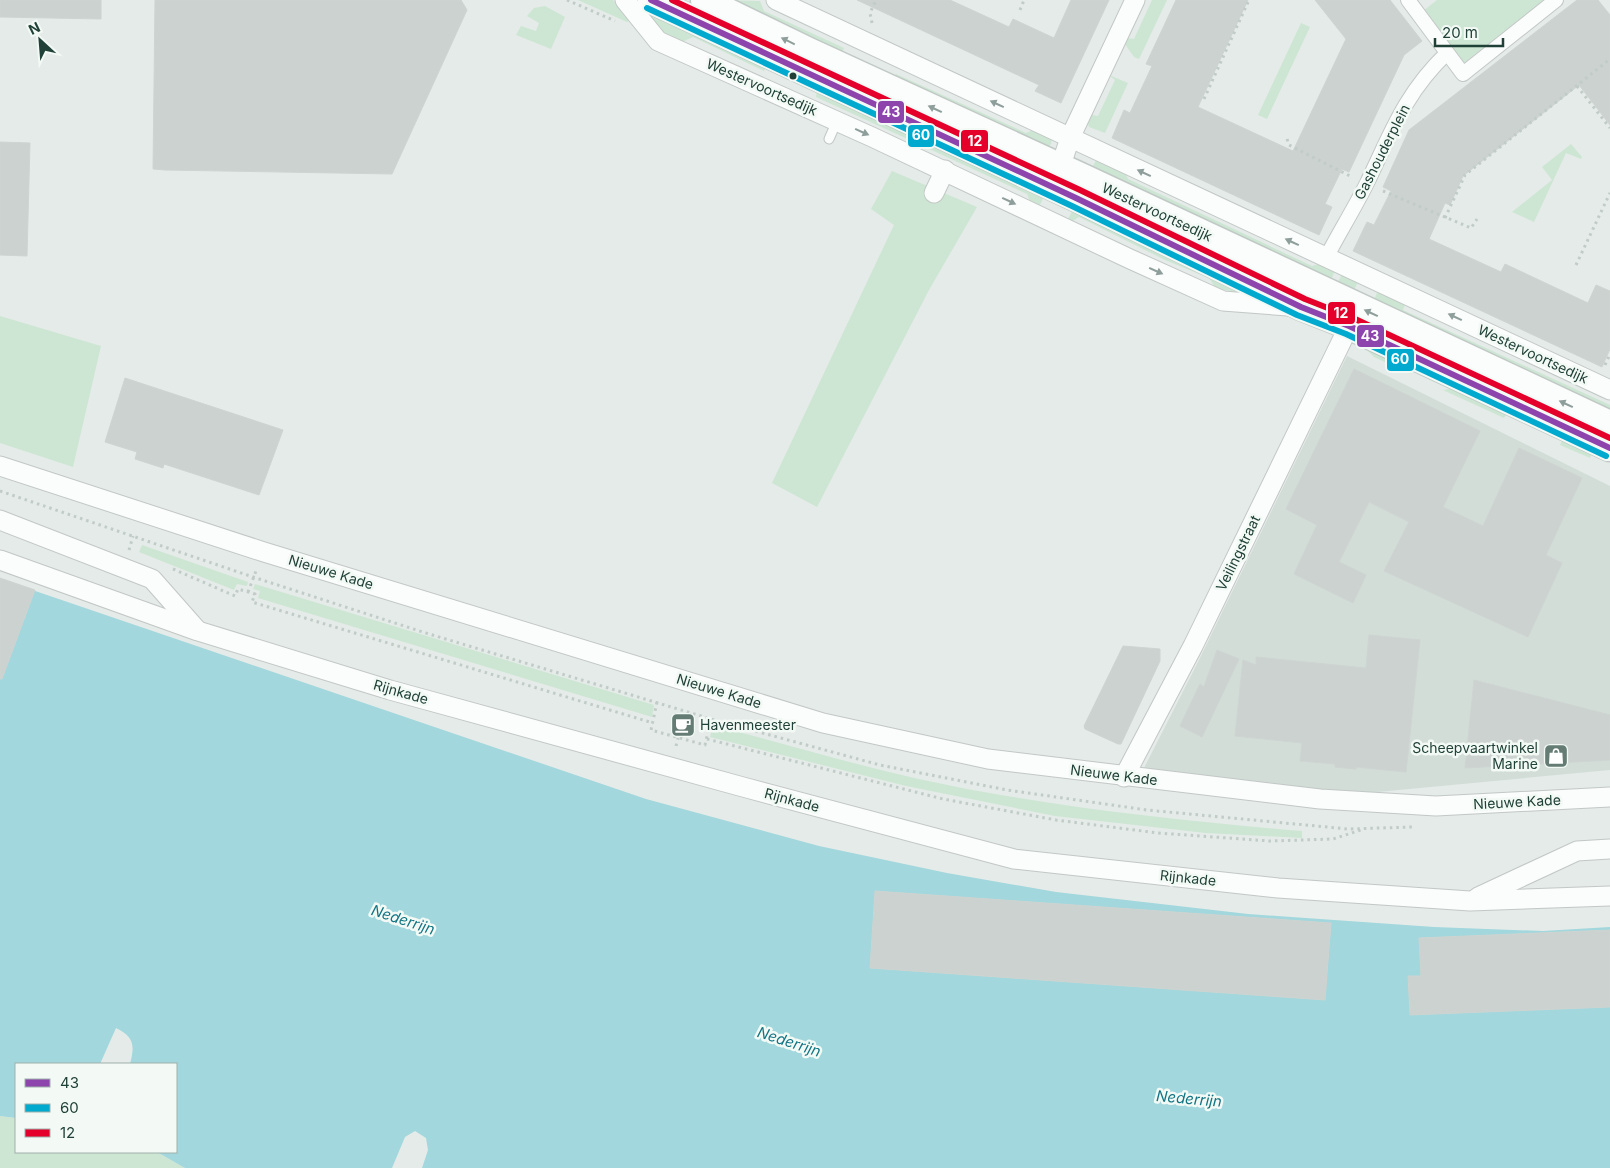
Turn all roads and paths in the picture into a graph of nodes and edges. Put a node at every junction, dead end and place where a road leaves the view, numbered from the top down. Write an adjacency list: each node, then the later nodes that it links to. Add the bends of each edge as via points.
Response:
1 (625, 0): 15 (street, Westervoortsedijk, via 658,41)
2 (651, 0): 21 (main road, Westervoortsedijk)
3 (704, 0): 21 (main road, Westervoortsedijk, one-way to 3)
4 (776, 0): 17 (street, Westervoortsedijk, one-way to 4)
5 (1024, 0): 10 (path)
6 (1135, 0): 17 (street)
7 (1249, 0): 14 (path)
8 (1556, 0): 11 (street, via 1463,74)
9 (1413, 2): 11 (street)
10 (1020, 10)
11 (1447, 53): 22 (street, Gashouderplein, via 1425,74 1395,122)
12 (1610, 59): 13 (path)
13 (1577, 86): 16 (path); 25 (path, via 1465,175)
14 (1204, 99)
15 (837, 120): 19 (lane); 20 (street, Westervoortsedijk, one-way to 20)
16 (1610, 128)
17 (1070, 138): 21 (street); 27 (street, Westervoortsedijk, one-way to 17)
18 (1287, 139): 22 (path, via 1289,145)
19 (829, 140)
20 (945, 170): 23 (street); 29 (street, Westervoortsedijk, one-way to 29, via 1223,301)
21 (1057, 177): 29 (main road, Westervoortsedijk); 32 (main road, Westervoortsedijk, one-way to 21)
22 (1366, 184): 25 (path); 27 (street, Gashouderplein)
23 (934, 193)
24 (1610, 193): 28 (path)
25 (1445, 218): 26 (path, via 1471,228)
26 (1477, 219)
27 (1326, 258): 31 (street, Westervoortsedijk, one-way to 27)
28 (1576, 265)
29 (1301, 307): 30 (main road, Westervoortsedijk)
30 (1349, 326): 33 (main road, Westervoortsedijk); 49 (street, Veilingstraat, via 1193,646)
31 (1610, 390)
32 (1610, 424)
33 (1610, 448)
34 (0, 466): 49 (street, Nieuwe Kade, via 273,555 823,723 988,759)
35 (0, 491): 37 (path)
36 (0, 520): 42 (street, via 152,579)
37 (133, 536): 38 (path, via 129,552); 41 (path, via 253,577)
38 (137, 555)
39 (0, 560): 42 (street, Rijnkade)
40 (171, 568): 41 (path, via 235,596 238,589)
41 (248, 592): 45 (path, via 255,594 252,602)
42 (198, 631): 54 (street, Rijnkade, via 390,690 1014,859 1278,888)
43 (657, 702): 45 (path)
44 (711, 719): 47 (path)
45 (652, 723): 46 (path, via 651,730)
46 (678, 738): 47 (path, via 705,745); 48 (path)
47 (706, 739): 51 (path, via 943,798 1056,820 1158,833 1270,841 1333,840)
48 (676, 746)
49 (1124, 777): 50 (street, Nieuwe Kade, via 1320,799 1436,806)
50 (1610, 797)
51 (1366, 829)
52 (1610, 849): 54 (street, via 1577,851)
53 (1610, 896): 54 (street, Rijnkade)
54 (1470, 901)

